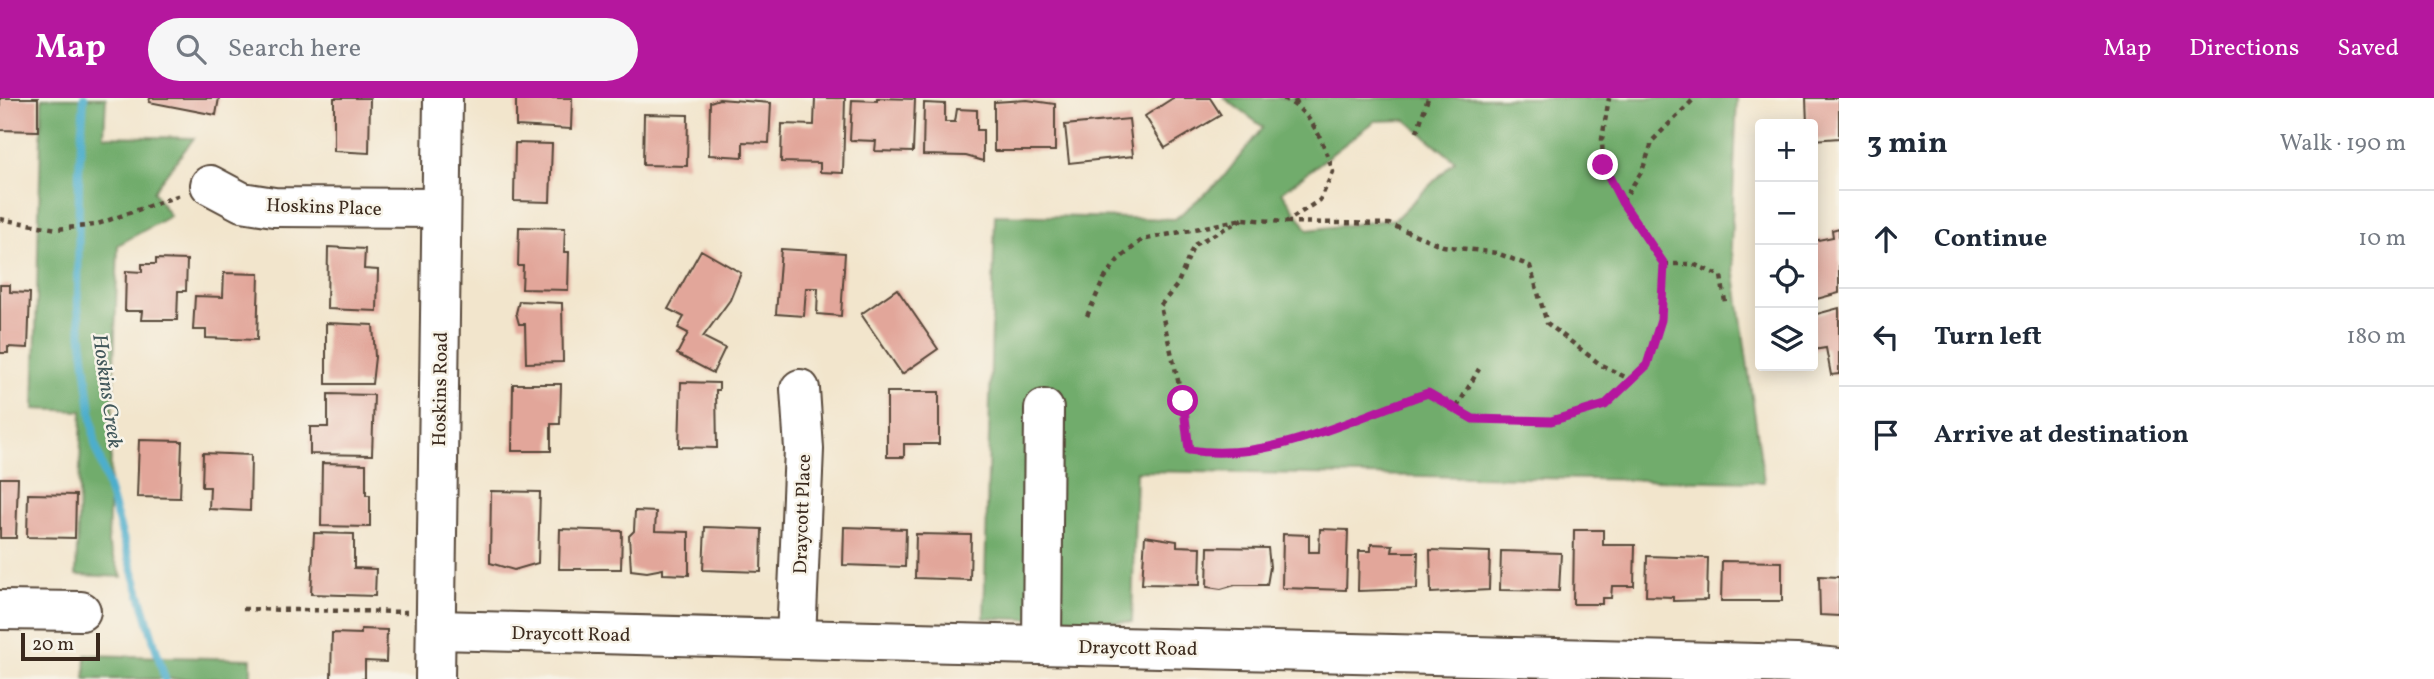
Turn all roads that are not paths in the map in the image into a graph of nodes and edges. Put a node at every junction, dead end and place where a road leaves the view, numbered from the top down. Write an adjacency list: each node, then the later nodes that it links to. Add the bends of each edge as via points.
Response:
1 (443, 98): 3 (street, Hoskins Road)
2 (210, 185): 3 (street, Hoskins Place, via 242,202 274,207)
3 (442, 208): 8 (street, Hoskins Road)
4 (800, 389): 9 (street, Draycott Place, via 804,449)
5 (1044, 409): 10 (street)
6 (0, 610): 7 (street)
7 (81, 611)
8 (437, 621): 9 (street, Draycott Road); 12 (street, Hoskins Road)
9 (796, 639): 10 (street, Draycott Road)
10 (1042, 645): 11 (street, Draycott Road)
11 (1839, 668)
12 (435, 679)

